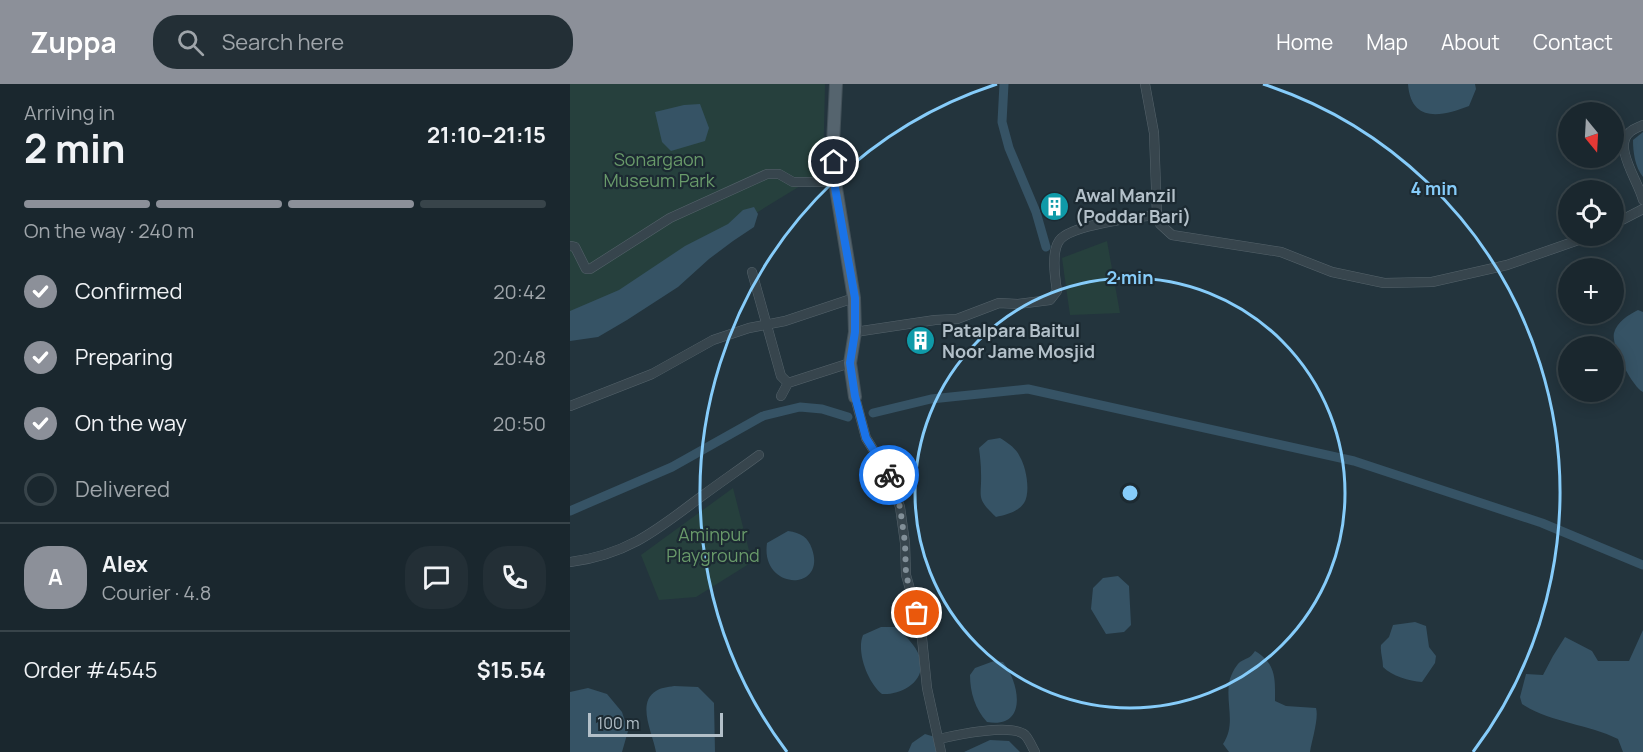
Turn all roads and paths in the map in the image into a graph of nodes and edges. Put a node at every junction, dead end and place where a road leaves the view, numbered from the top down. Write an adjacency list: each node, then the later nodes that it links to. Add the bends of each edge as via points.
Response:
1 (837, 84): 4 (main road, via 832,143)
2 (1145, 84): 7 (street, via 1154,133)
3 (1643, 125): 5 (street, via 1629,132 1623,142 1624,156)
4 (834, 182): 9 (street, via 793,182 779,174 767,174 670,218 590,269 586,269 575,247); 12 (main road)
5 (1643, 200)
6 (1643, 209): 8 (street)
7 (1157, 215): 10 (street, via 1172,235 1281,252 1332,272 1384,283 1432,282 1507,265); 14 (street, via 1081,227 1063,236 1056,249 1057,291 1050,300 999,303 957,319)
8 (1624, 219)
9 (570, 246)
10 (1561, 246)
11 (752, 272): 13 (street)
12 (855, 298): 13 (street); 14 (main road)
13 (768, 325): 16 (street, via 781,376); 19 (street, via 713,340 652,374)
14 (855, 332): 15 (main road)
15 (850, 363): 16 (street); 18 (main road)
16 (788, 383): 17 (street)
17 (781, 396)
18 (855, 396): 22 (street, via 866,438 889,475 900,507 906,575 921,628 927,688)
19 (570, 406)
20 (759, 455): 21 (street, via 634,544 603,556)
21 (570, 562)
22 (939, 739): 23 (street); 24 (street, via 1012,730 1025,735)
23 (941, 752)
24 (1035, 752)

